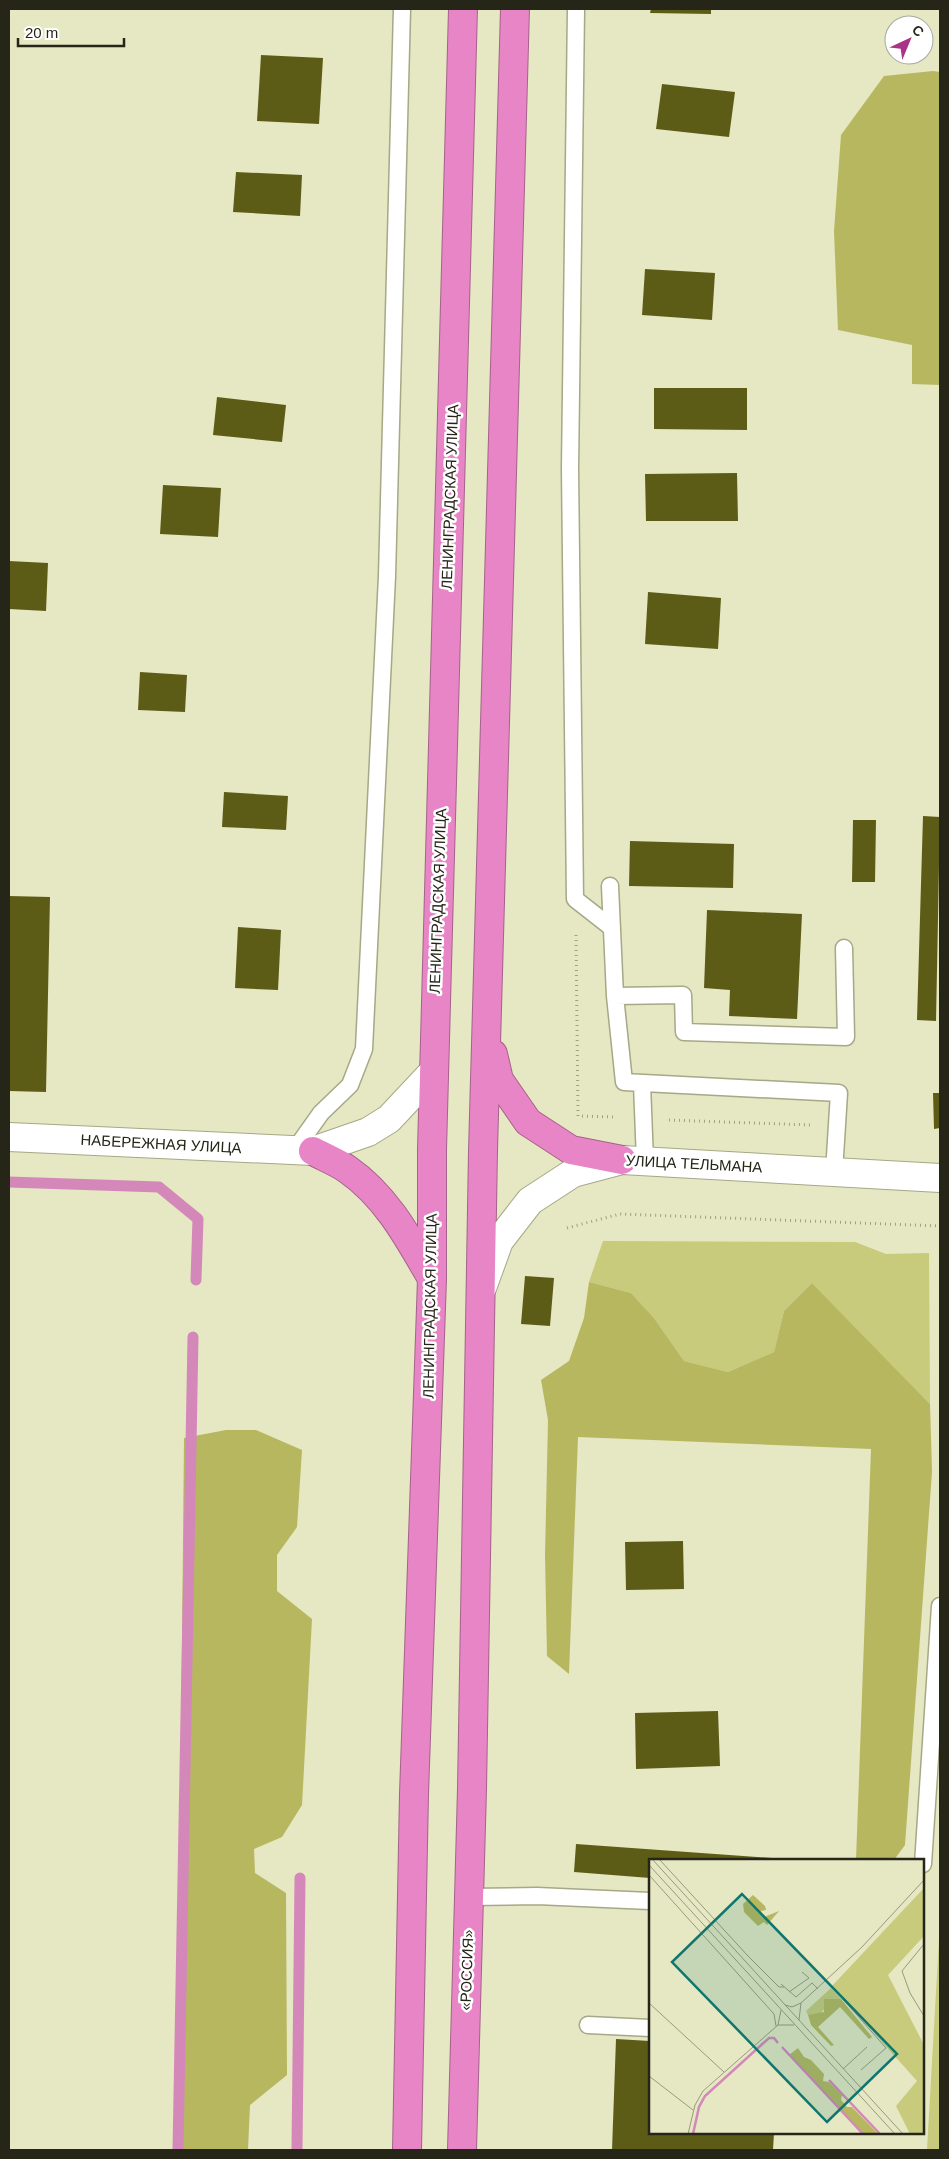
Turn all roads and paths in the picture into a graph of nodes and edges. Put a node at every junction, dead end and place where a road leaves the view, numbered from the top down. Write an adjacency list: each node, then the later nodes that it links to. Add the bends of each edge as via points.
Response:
1 (402, 9): 13 (lane, via 387,576 364,1049 350,1085 322,1114)
2 (463, 9): 10 (highway, ЛЕНИНГРАДСКАЯ УЛИЦА)
3 (515, 9): 9 (highway)
4 (576, 9): 6 (lane, via 570,469 575,899)
5 (610, 886): 6 (lane)
6 (612, 928): 8 (lane)
7 (844, 948): 8 (lane, via 846,1037 684,1032 683,995)
8 (615, 996): 11 (lane, via 624,1082)
9 (487, 1030): 14 (highway, via 499,1080 528,1122 571,1150); 20 (highway)
10 (434, 1071): 13 (main road, via 389,1119 368,1132); 19 (highway, ЛЕНИНГРАДСКАЯ УЛИЦА)
11 (642, 1084): 14 (lane); 15 (lane, via 839,1093)
12 (9, 1137): 13 (main road, НАБЕРЕЖНАЯ УЛИЦА)
13 (303, 1151): 19 (highway, via 346,1168 368,1186 388,1208)
14 (633, 1160): 15 (main road, УЛИЦА ТЕЛЬМАНА); 20 (main road, УЛИЦА ТЕЛЬМАНА, via 572,1173 530,1201 499,1241)
15 (834, 1172): 16 (main road, УЛИЦА ТЕЛЬМАНА)
16 (940, 1178)
17 (940, 1226): 18 (path, via 620,1214)
18 (568, 1228)
19 (432, 1279): 27 (highway, ЛЕНИНГРАДСКАЯ УЛИЦА, via 414,1794)
20 (482, 1289): 23 (highway, «РОССИЯ»)
21 (940, 1606): 22 (lane)
22 (923, 1859)
23 (469, 1897): 24 (lane); 28 (highway, «РОССИЯ»)
24 (649, 1901)
25 (588, 2025): 26 (lane)
26 (649, 2028)
27 (407, 2150)
28 (462, 2150)

